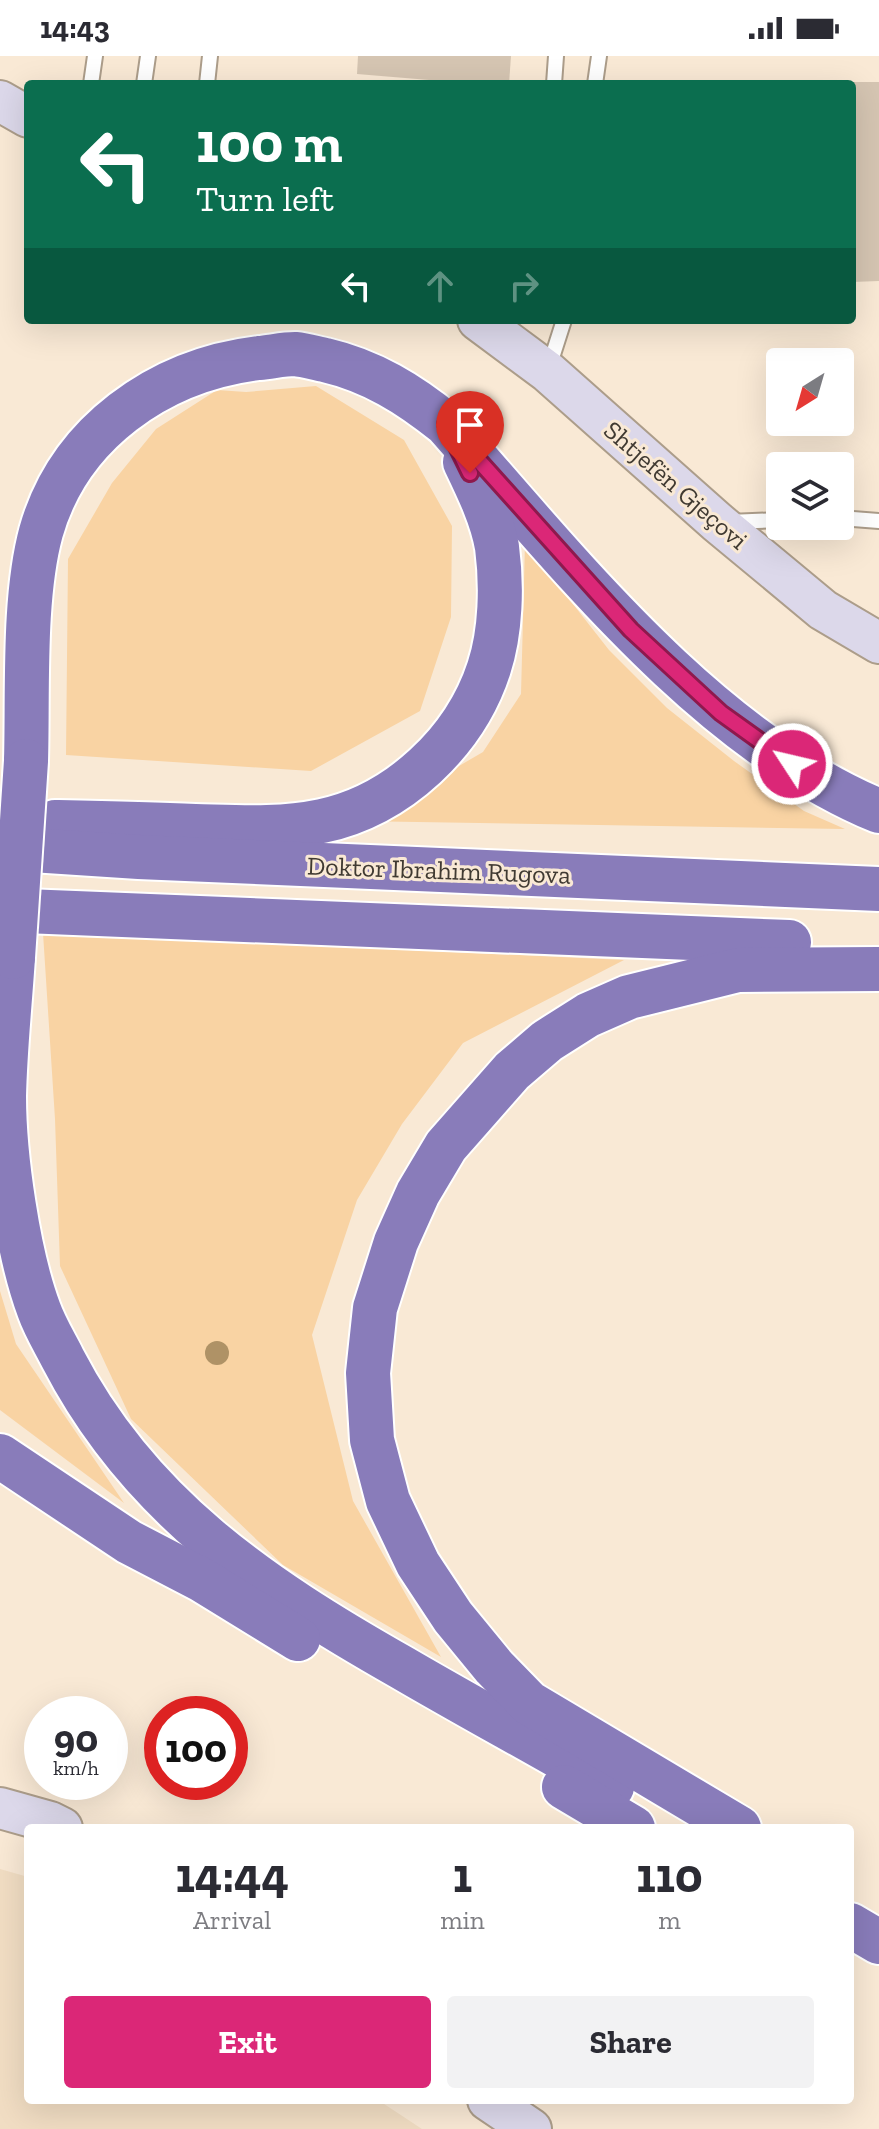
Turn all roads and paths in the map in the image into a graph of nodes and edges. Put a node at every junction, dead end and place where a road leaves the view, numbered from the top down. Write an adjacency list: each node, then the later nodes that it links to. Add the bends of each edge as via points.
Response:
1 (95, 56): 6 (lane)
2 (148, 56): 7 (lane)
3 (210, 56): 8 (lane)
4 (556, 56): 9 (lane)
5 (599, 56): 10 (lane)
6 (92, 80)
7 (145, 80)
8 (207, 80)
9 (554, 80)
10 (596, 80)
11 (0, 101): 12 (street)
12 (24, 115)
13 (491, 324): 15 (street, Shtjefën Gjeçovi)
14 (563, 324): 15 (lane)
15 (548, 372): 20 (street, Shtjefën Gjeçovi)
16 (446, 424): 22 (highway, via 631,630 721,713 816,781); 23 (highway, via 482,497 500,583 489,668 448,745 375,802 324,821 272,828 55,822); 33 (highway, bridge, via 387,382 348,365 296,354 232,361 184,375 113,419 83,450 60,487 42,532 32,580 4,1097 21,1242 39,1311 84,1399 167,1502 232,1560 317,1619)
17 (854, 519): 19 (lane)
18 (766, 520): 20 (lane)
19 (879, 521)
20 (717, 522): 21 (street, Shtjefën Gjeçovi, via 823,610)
21 (879, 643)
22 (879, 811)
23 (0, 841)
24 (0, 848): 25 (highway, Doktor Ibrahim Rugova)
25 (879, 889)
26 (0, 910): 27 (highway)
27 (879, 946)
28 (879, 969): 34 (highway, via 738,970 629,997 547,1041 512,1071 446,1146 412,1205 375,1308 368,1373 372,1440 388,1501 418,1564 453,1617 529,1703)
29 (0, 1456): 32 (highway, via 129,1542)
30 (0, 1808): 31 (street)
31 (54, 1824)
32 (626, 1824)
33 (676, 1824)
34 (732, 1824)
35 (854, 1927): 36 (highway)
36 (879, 1942)
37 (494, 2104): 38 (street)
38 (531, 2129)

